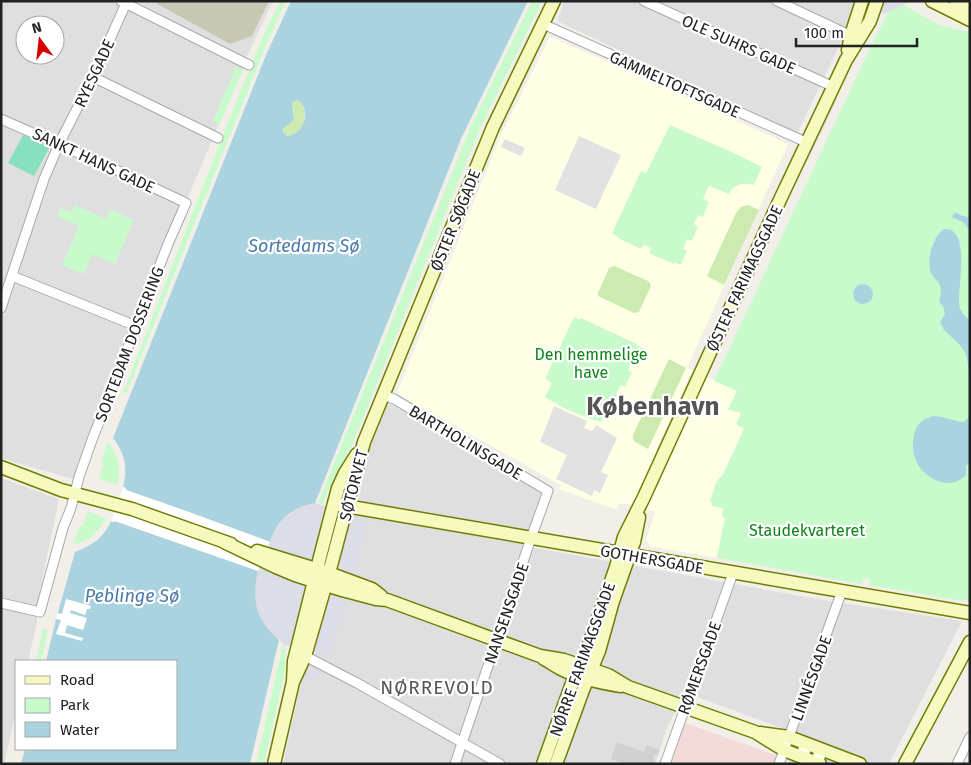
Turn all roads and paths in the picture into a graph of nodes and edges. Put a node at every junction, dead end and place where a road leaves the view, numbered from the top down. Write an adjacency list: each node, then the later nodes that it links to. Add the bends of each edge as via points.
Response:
1 (554, 1): 13 (street, ØSTER SØGADE)
2 (644, 1): 17 (street, OLE SUHRS GADE)
3 (777, 1): 14 (street)
4 (862, 1): 14 (street, ØSTER FARIMAGSGADE)
5 (869, 1): 14 (street)
6 (877, 1): 14 (street, ØSTER FARIMAGSGADE, via 870,21)
7 (932, 1): 12 (street)
8 (949, 1): 11 (street)
9 (956, 1): 11 (street)
10 (124, 2): 15 (street); 16 (street, RYESGADE)
11 (970, 11)
12 (970, 20)
13 (543, 24): 20 (street, GAMMELTOFTSGADE); 26 (street, ØSTER SØGADE, via 493,127)
14 (855, 37): 17 (street, ØSTER FARIMAGSGADE)
15 (249, 65)
16 (93, 77): 19 (street); 21 (street, RYESGADE)
17 (834, 87): 20 (street, ØSTER FARIMAGSGADE)
18 (1, 119): 21 (street, SANKT HANS GADE)
19 (218, 138)
20 (808, 143): 34 (street, ØSTER FARIMAGSGADE, via 624,537)
21 (60, 144): 22 (street, SANKT HANS GADE); 23 (street, RYESGADE, via 44,180)
22 (186, 203): 25 (street, SORTEDAM DOSSERING)
23 (12, 276): 24 (street, RYESGADE); 25 (street)
24 (1, 308)
25 (136, 326): 29 (street, SORTEDAM DOSSERING)
26 (384, 395): 27 (street, ØSTER SØGADE); 30 (street, BARTHOLINSGADE)
27 (364, 442): 31 (street, SØTORVET, via 345,473); 32 (street, SØTORVET)
28 (7, 469): 29 (street)
29 (76, 490): 36 (street, via 108,496 132,509 224,542 283,570); 38 (street, SORTEDAM DOSSERING, via 40,612)
30 (548, 491): 33 (street, NANSENSGADE)
31 (334, 504): 32 (street, GOTHERSGADE); 36 (street, SØTORVET)
32 (347, 506): 33 (street, GOTHERSGADE); 36 (street, SØTORVET)
33 (531, 538): 34 (street, GOTHERSGADE); 40 (street, NANSENSGADE)
34 (624, 554): 35 (street, GOTHERSGADE); 43 (street, NØRRE FARIMAGSGADE, via 588,648)
35 (733, 573): 37 (street, GOTHERSGADE); 45 (street, RØMERSGADE)
36 (322, 577): 40 (street, via 372,590 388,600); 42 (street, SØTORVET); 44 (street, SØTORVET, via 294,661)
37 (842, 591): 39 (street, GOTHERSGADE); 47 (street, LINNÉSGADE)
38 (1, 603)
39 (970, 613)
40 (496, 640): 43 (street, via 540,656 564,660); 49 (street, NANSENSGADE)
41 (970, 642): 60 (street)
42 (305, 656): 44 (street, SØTORVET); 49 (street)
43 (584, 672): 45 (street, via 604,684 628,687); 55 (street, NØRRE FARIMAGSGADE); 56 (street, NØRRE FARIMAGSGADE)
44 (293, 682): 52 (street)
45 (685, 707): 46 (street); 57 (street, RØMERSGADE)
46 (754, 732): 47 (street); 50 (street)
47 (789, 737): 50 (street, LINNÉSGADE); 59 (street)
48 (970, 737): 61 (street)
49 (462, 742): 53 (street, NANSENSGADE); 54 (street)
50 (784, 750): 51 (street); 58 (street, LINNÉSGADE)
51 (820, 761)
52 (274, 764)
53 (455, 764)
54 (500, 764)
55 (543, 764)
56 (556, 764)
57 (665, 764)
58 (779, 764)
59 (860, 764)
60 (904, 764)
61 (957, 764)

